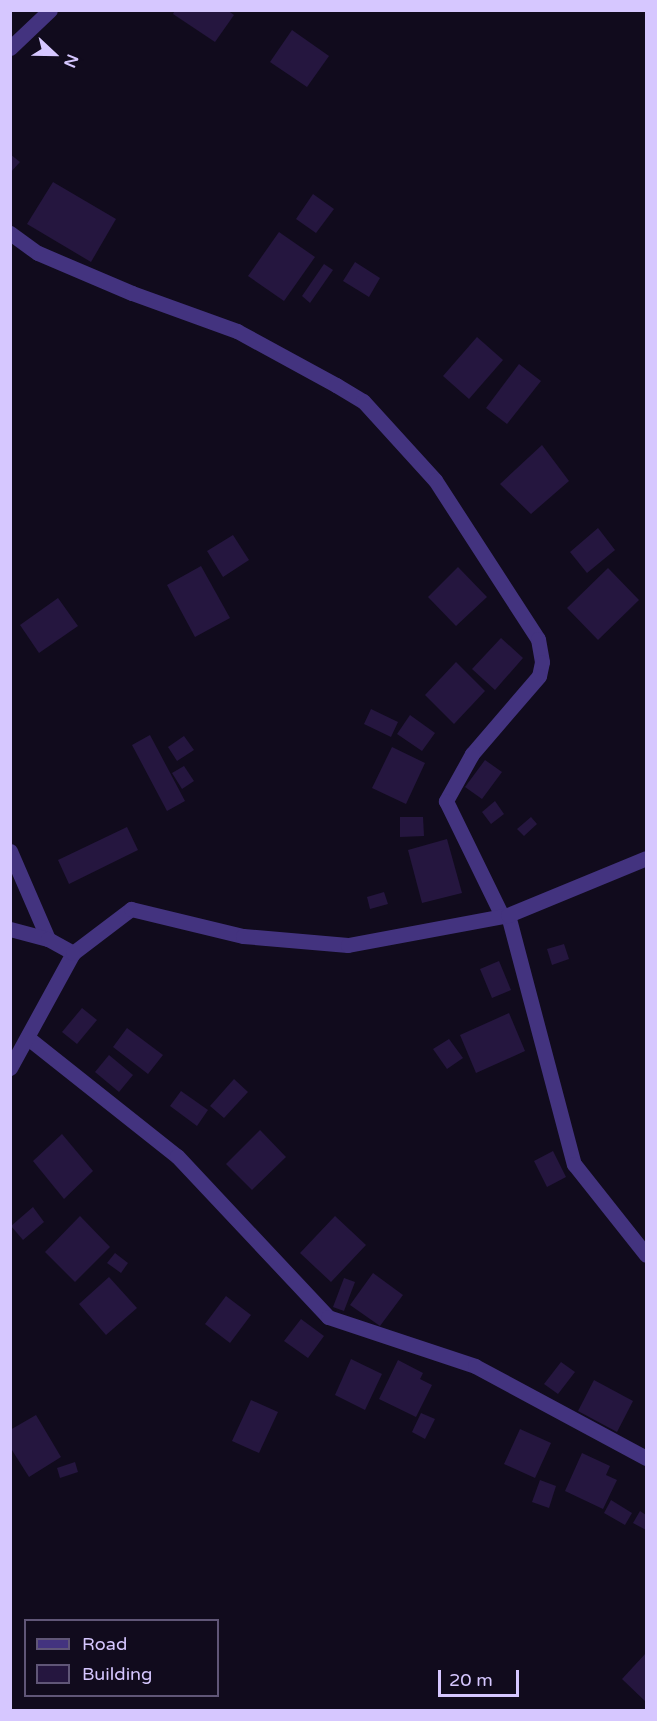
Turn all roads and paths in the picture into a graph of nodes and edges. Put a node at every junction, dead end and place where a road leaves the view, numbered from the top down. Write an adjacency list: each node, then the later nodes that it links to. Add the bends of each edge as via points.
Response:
1 (50, 10): 2 (street)
2 (10, 48)
3 (10, 233): 6 (street, via 38,253 132,294 237,332 336,385 363,401 435,480 538,639 542,662 539,676 472,754 446,801)
4 (10, 850): 8 (street)
5 (646, 858): 6 (street)
6 (505, 916): 9 (street, via 348,945 243,936 131,909); 12 (street, via 574,1164)
7 (10, 929): 8 (street)
8 (48, 939): 9 (street)
9 (73, 953): 10 (street)
10 (28, 1038): 11 (street); 13 (street, via 177,1156 328,1317 475,1366)
11 (10, 1068)
12 (646, 1255)
13 (646, 1458)

